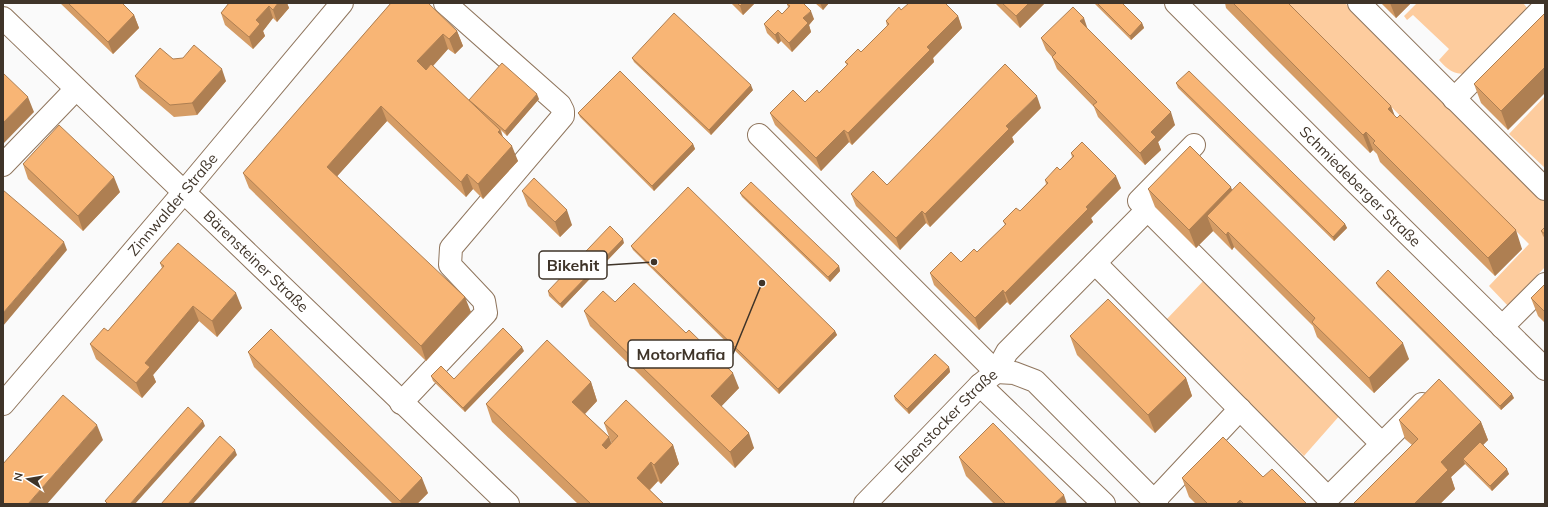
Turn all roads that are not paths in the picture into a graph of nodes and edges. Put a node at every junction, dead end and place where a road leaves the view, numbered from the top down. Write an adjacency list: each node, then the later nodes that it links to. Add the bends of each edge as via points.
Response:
1 (342, 3): 13 (street, Zinnwalder Straße)
2 (445, 3): 21 (street, via 560,105 563,116 451,248 450,265 484,301 486,313)
3 (1176, 3): 17 (street, Schmiedeberger Straße)
4 (1359, 3): 8 (street)
5 (1545, 6): 8 (street)
6 (3, 18): 7 (street, Bärensteiner Straße)
7 (76, 90): 11 (street); 13 (street, Bärensteiner Straße)
8 (1454, 99): 12 (street)
9 (759, 135): 19 (street)
10 (1194, 145): 14 (street, via 1139,201)
11 (3, 165)
12 (1545, 190)
13 (184, 192): 21 (street, Bärensteiner Straße); 22 (street, Zinnwalder Straße)
14 (1148, 209): 15 (street); 24 (street)
15 (1095, 264): 19 (street, via 1007,352); 23 (street)
16 (1545, 284): 17 (street)
17 (1502, 327): 18 (street, Schmiedeberger Straße)
18 (1545, 369)
19 (988, 379): 25 (street, Eibenstocker Straße, via 1014,373 1035,381); 27 (street, Eibenstocker Straße); 28 (street)
20 (1436, 390): 24 (street)
21 (401, 403): 26 (street, Bärensteiner Straße)
22 (3, 404)
23 (1240, 409): 24 (street, via 1328,498); 25 (street)
24 (1382, 444)
25 (1156, 502)
26 (508, 504)
27 (865, 504)
28 (1104, 504)

